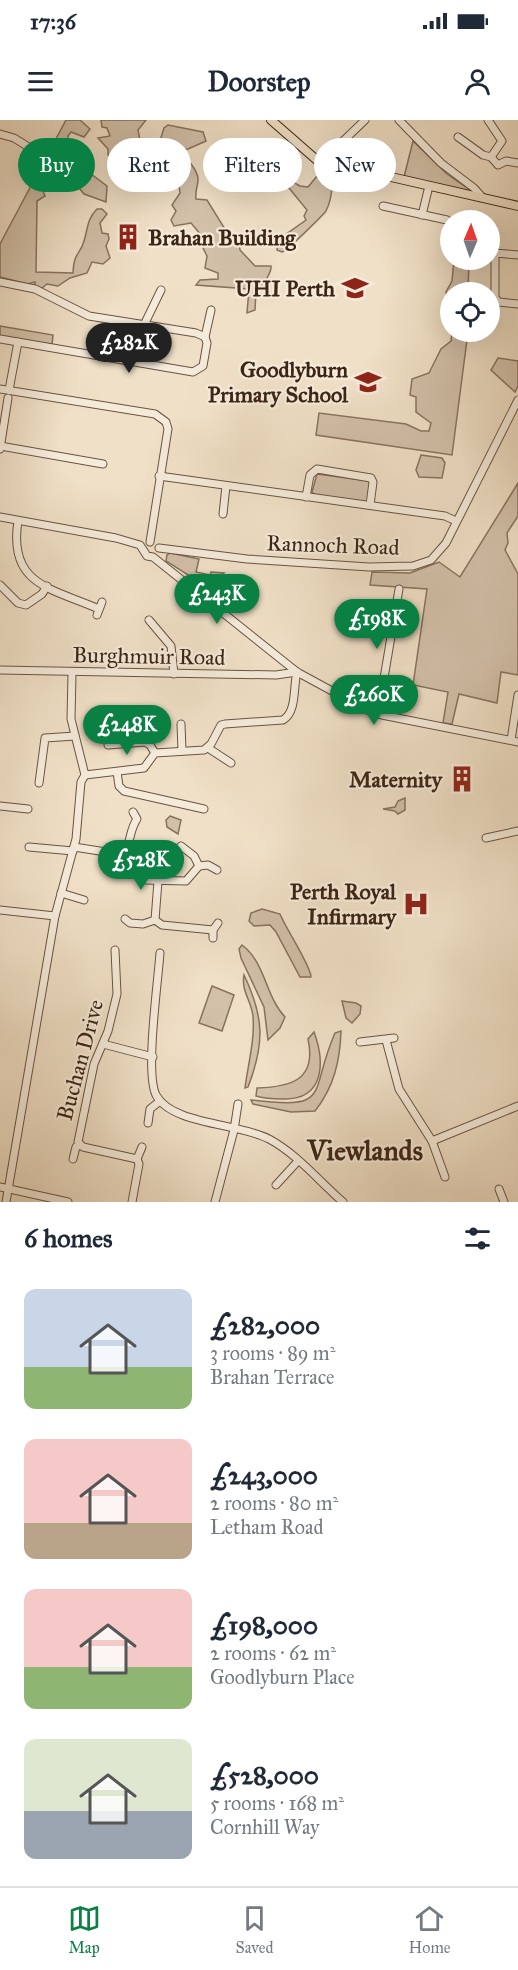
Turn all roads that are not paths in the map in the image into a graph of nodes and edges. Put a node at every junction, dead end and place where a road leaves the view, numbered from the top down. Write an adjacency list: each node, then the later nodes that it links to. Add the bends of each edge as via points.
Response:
1 (271, 120): 11 (main road, via 309,154 329,166)
2 (365, 120): 7 (street)
3 (399, 120): 12 (street)
4 (488, 120): 9 (street, via 502,141)
5 (0, 134): 8 (street)
6 (458, 137): 9 (street)
7 (346, 138)
8 (18, 140)
9 (491, 157): 10 (street, via 499,166 506,161)
10 (518, 164)
11 (429, 186): 12 (main road); 15 (street)
12 (482, 197): 14 (main road)
13 (384, 206): 15 (street)
14 (518, 206)
15 (422, 214): 16 (street)
16 (440, 218)
17 (518, 255): 20 (street, via 495,253 494,293 499,302)
18 (0, 282): 22 (street, via 35,289 83,314)
19 (161, 290): 22 (street, via 160,299)
20 (518, 304)
21 (211, 310): 23 (street)
22 (144, 325): 23 (street)
23 (205, 337): 25 (street, via 203,366 193,372)
24 (0, 339): 25 (street)
25 (18, 342): 27 (street)
26 (0, 388): 27 (street)
27 (9, 394): 29 (street); 31 (street, via 160,417 168,429)
28 (518, 400): 38 (street, Rannoch Road)
29 (0, 447): 30 (street)
30 (103, 464)
31 (159, 476): 32 (street); 39 (street)
32 (226, 486): 33 (street); 35 (street)
33 (306, 497): 34 (street); 34 (street, via 310,475 317,469 371,478)
34 (370, 505): 38 (street)
35 (223, 514)
36 (0, 517): 37 (street)
37 (18, 521): 40 (street, via 116,538); 44 (street, via 15,542 19,562 28,576)
38 (456, 521): 41 (street, Rannoch Road, via 440,552 413,566 247,559)
39 (150, 542): 40 (street); 41 (street, Rannoch Road)
40 (144, 547): 42 (street, via 145,554)
41 (159, 548): 42 (street)
42 (153, 556): 49 (street)
43 (0, 585): 44 (street, via 23,605 42,594)
44 (46, 586): 46 (street)
45 (399, 589): 53 (street)
46 (99, 609)
47 (149, 620): 51 (street, via 171,646)
48 (0, 670): 50 (street, Burghmuir Road)
49 (297, 672): 51 (street, Burghmuir Road); 53 (street); 59 (street, via 289,717 276,723 221,725)
50 (72, 673): 51 (street, Burghmuir Road); 55 (street, via 71,719)
51 (174, 674)
52 (518, 695): 56 (street)
53 (378, 714): 56 (street)
54 (181, 724): 60 (street, via 186,733)
55 (75, 736): 65 (street); 66 (street, via 45,738)
56 (514, 741)
57 (117, 744): 58 (street); 61 (street); 62 (street, via 147,743)
58 (108, 745)
59 (208, 748): 60 (street); 63 (street)
60 (182, 751): 62 (street)
61 (117, 753)
62 (154, 753): 64 (street, via 144,768)
63 (231, 763)
64 (117, 772): 65 (street); 67 (street, via 119,786 124,790 201,808)
65 (86, 775): 77 (street, via 81,782)
66 (39, 783)
67 (201, 800)
68 (0, 806): 69 (street)
69 (28, 809)
70 (133, 812): 72 (street)
71 (147, 816): 72 (street)
72 (136, 820): 78 (street, via 128,849)
73 (518, 831): 74 (street)
74 (486, 838)
75 (181, 846): 79 (street)
76 (29, 847): 77 (street)
77 (74, 849): 78 (street); 82 (street)
78 (120, 857): 81 (street, via 144,879)
79 (199, 866): 80 (street); 81 (street, via 186,881)
80 (217, 870)
81 (158, 881): 87 (street)
82 (61, 893): 83 (street); 85 (street)
83 (84, 900)
84 (0, 910): 85 (street)
85 (55, 916): 111 (street)
86 (124, 919): 87 (street, via 142,924)
87 (155, 920): 89 (street, via 162,925)
88 (218, 923): 89 (street)
89 (213, 930): 90 (street)
90 (213, 938)
91 (115, 950): 96 (street, Buchan Drive, via 117,994)
92 (160, 953): 97 (street)
93 (394, 1038): 94 (street)
94 (386, 1040): 95 (street); 103 (street, via 399,1089)
95 (360, 1042)
96 (103, 1044): 97 (street); 104 (street, Buchan Drive, via 90,1082 78,1138)
97 (153, 1057): 98 (street, via 152,1084)
98 (160, 1101): 101 (street, via 150,1109); 102 (street, via 177,1114)
99 (238, 1104): 102 (street)
100 (518, 1106): 103 (street)
101 (148, 1123)
102 (235, 1128): 108 (street, via 271,1140); 116 (street)
103 (432, 1141): 109 (street)
104 (80, 1145): 106 (street, Buchan Drive); 107 (street, Buchan Drive)
105 (142, 1147): 106 (street)
106 (137, 1159): 115 (street)
107 (73, 1160)
108 (298, 1161): 110 (street); 117 (street)
109 (446, 1177)
110 (276, 1185)
111 (4, 1189): 113 (street); 114 (street)
112 (499, 1189): 118 (street)
113 (6, 1202)
114 (68, 1202)
115 (132, 1202)
116 (215, 1202)
117 (343, 1202)
118 (504, 1202)

